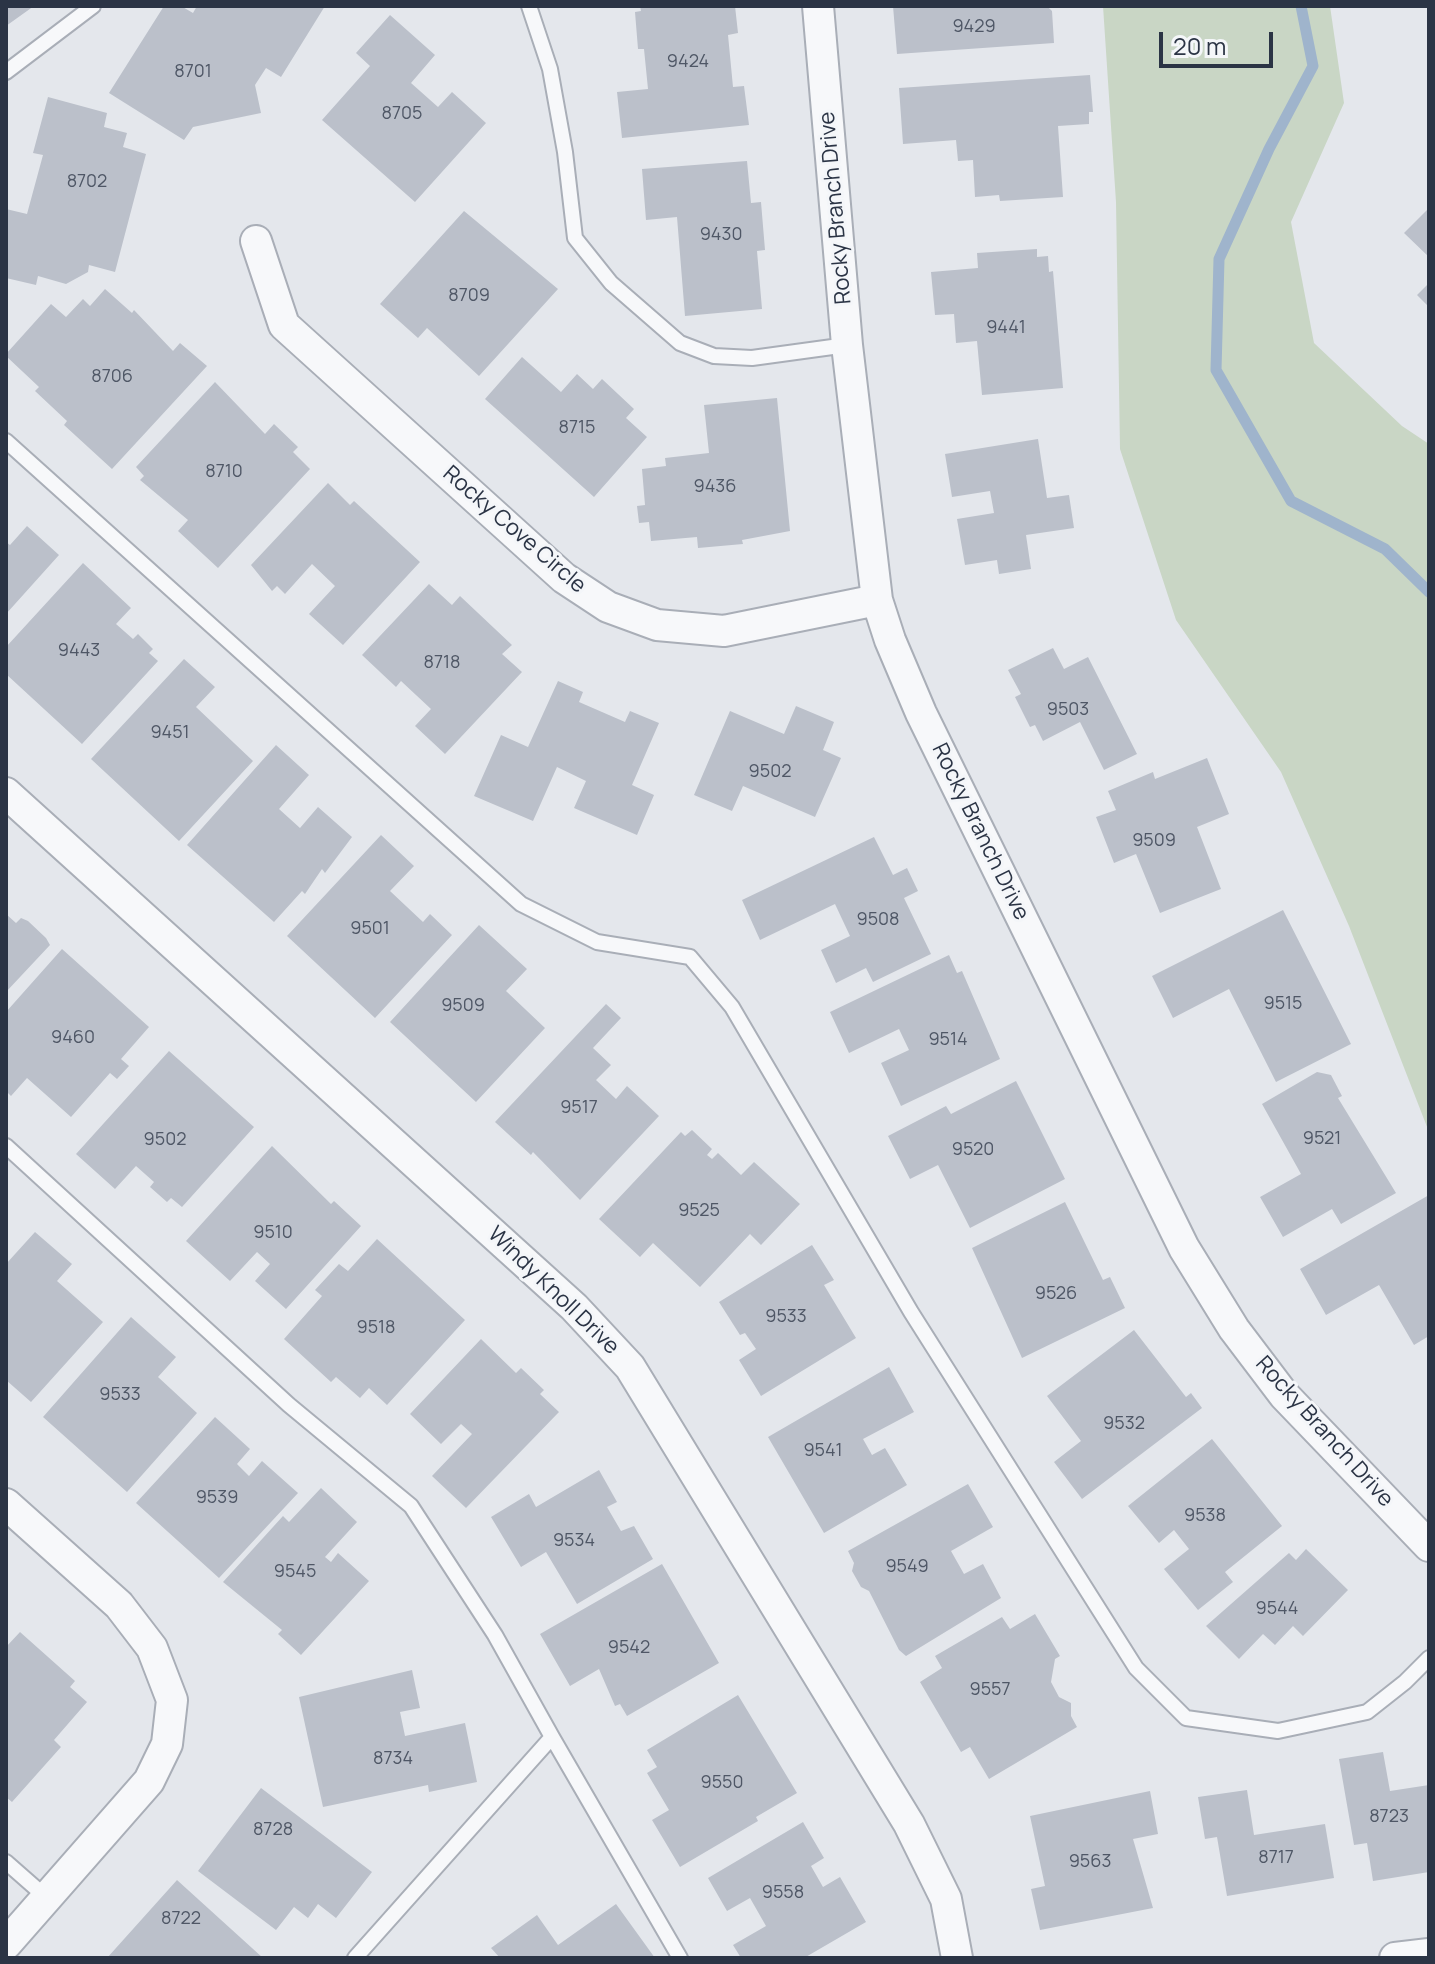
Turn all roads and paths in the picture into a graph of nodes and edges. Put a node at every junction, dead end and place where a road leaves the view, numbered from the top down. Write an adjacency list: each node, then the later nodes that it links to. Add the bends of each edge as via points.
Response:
1 (93, 6): 4 (lane)
2 (529, 6): 6 (lane, via 550,69 575,238 611,283 680,343 714,356 752,358)
3 (818, 6): 6 (street, Rocky Branch Drive)
4 (6, 72)
5 (256, 241): 8 (street, Rocky Cove Circle, via 284,325 564,578 608,607 657,625 724,631)
6 (847, 345): 8 (street, Rocky Branch Drive)
7 (6, 441): 13 (lane, via 521,904 597,942 690,957 732,1007 911,1312 1136,1668 1186,1718 1278,1731 1367,1712)
8 (877, 600): 12 (street, Rocky Branch Drive, via 921,713 1184,1248 1234,1329 1284,1395)
9 (6, 793): 21 (street, Windy Knoll Drive, via 574,1307 630,1367 909,1824 946,1899)
10 (6, 1146): 14 (lane, via 289,1405 411,1506 495,1635)
11 (6, 1504): 16 (street, via 119,1605 152,1648 172,1700 167,1744 149,1781)
12 (1429, 1546)
13 (1429, 1658)
14 (552, 1737): 19 (lane); 20 (lane)
15 (6, 1862): 16 (lane)
16 (47, 1898): 17 (street)
17 (6, 1944)
18 (1429, 1954): 22 (street)
19 (355, 1958)
20 (680, 1958)
21 (957, 1958)
22 (1395, 1958)

